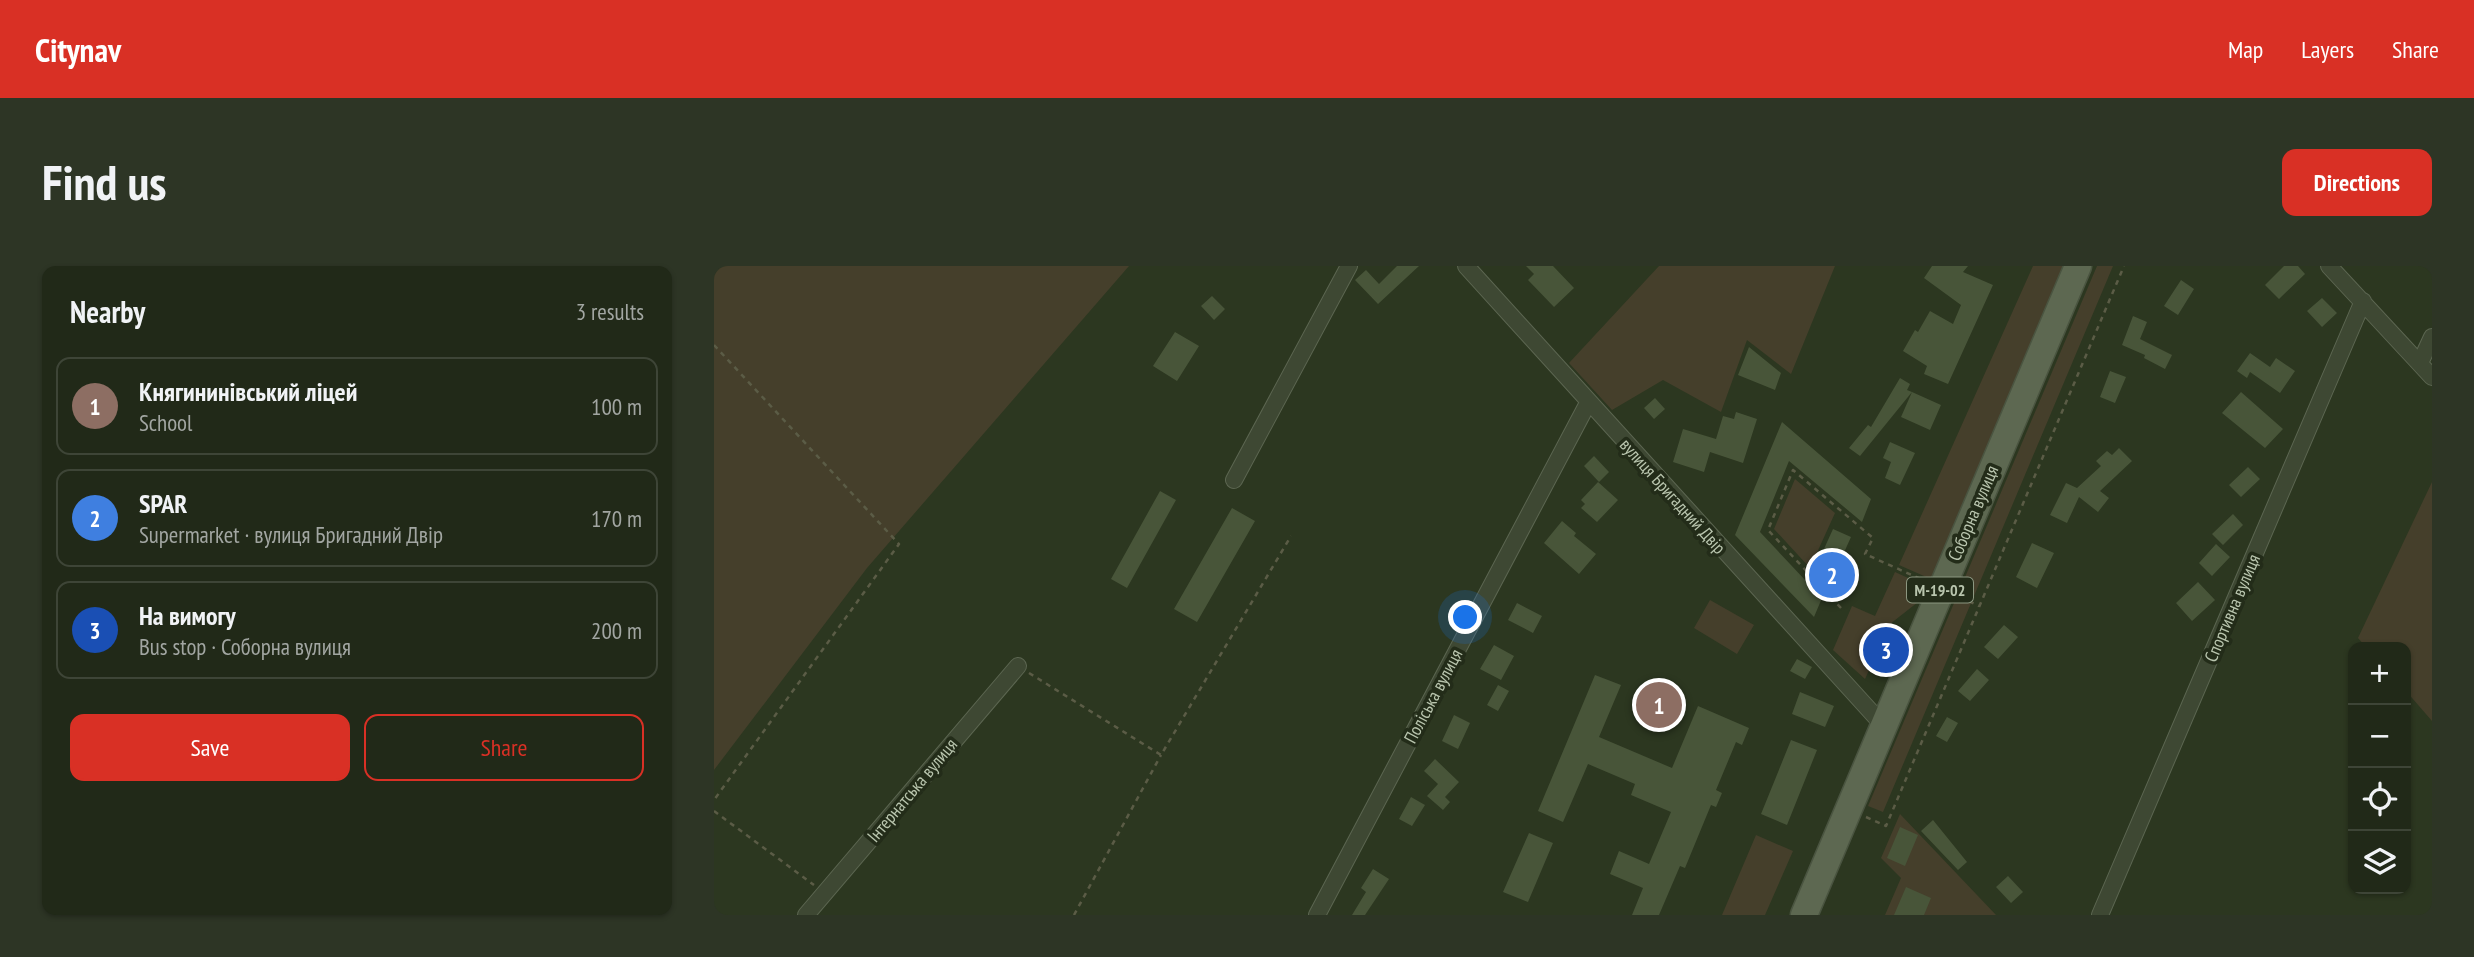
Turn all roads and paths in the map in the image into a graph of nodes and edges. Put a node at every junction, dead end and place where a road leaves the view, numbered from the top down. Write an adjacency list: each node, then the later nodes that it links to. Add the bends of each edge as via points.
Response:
1 (1349, 266): 12 (street)
2 (1466, 266): 11 (street, вулиця Бригадний Двір)
3 (2078, 266): 17 (main road, Соборна вулиця / М-19-02)
4 (2123, 266): 20 (path, via 1886,826)
5 (2329, 266): 6 (street)
6 (2363, 301): 9 (street); 27 (street, Спортивна вулиця)
7 (2432, 337): 9 (street)
8 (714, 345): 19 (path, via 898,544)
9 (2420, 363): 10 (street)
10 (2432, 377)
11 (1588, 403): 17 (street, вулиця Бригадний Двір); 25 (street, Поліська вулиця)
12 (1234, 480)
13 (1291, 536): 18 (path)
14 (1865, 554): 15 (path, via 1873,538 1793,470 1769,530)
15 (1841, 608)
16 (1018, 666): 18 (path); 22 (street, Інтернатська вулиця)
17 (1883, 725): 20 (main road, Соборна вулиця / М-19-02)
18 (1161, 755): 24 (path)
19 (714, 800)
20 (1849, 809): 26 (main road, Соборна вулиця / М-19-02)
21 (714, 811): 22 (path)
22 (825, 893): 23 (street, Інтернатська вулиця)
23 (806, 915)
24 (1074, 915)
25 (1317, 915)
26 (1804, 915)
27 (2100, 915)

